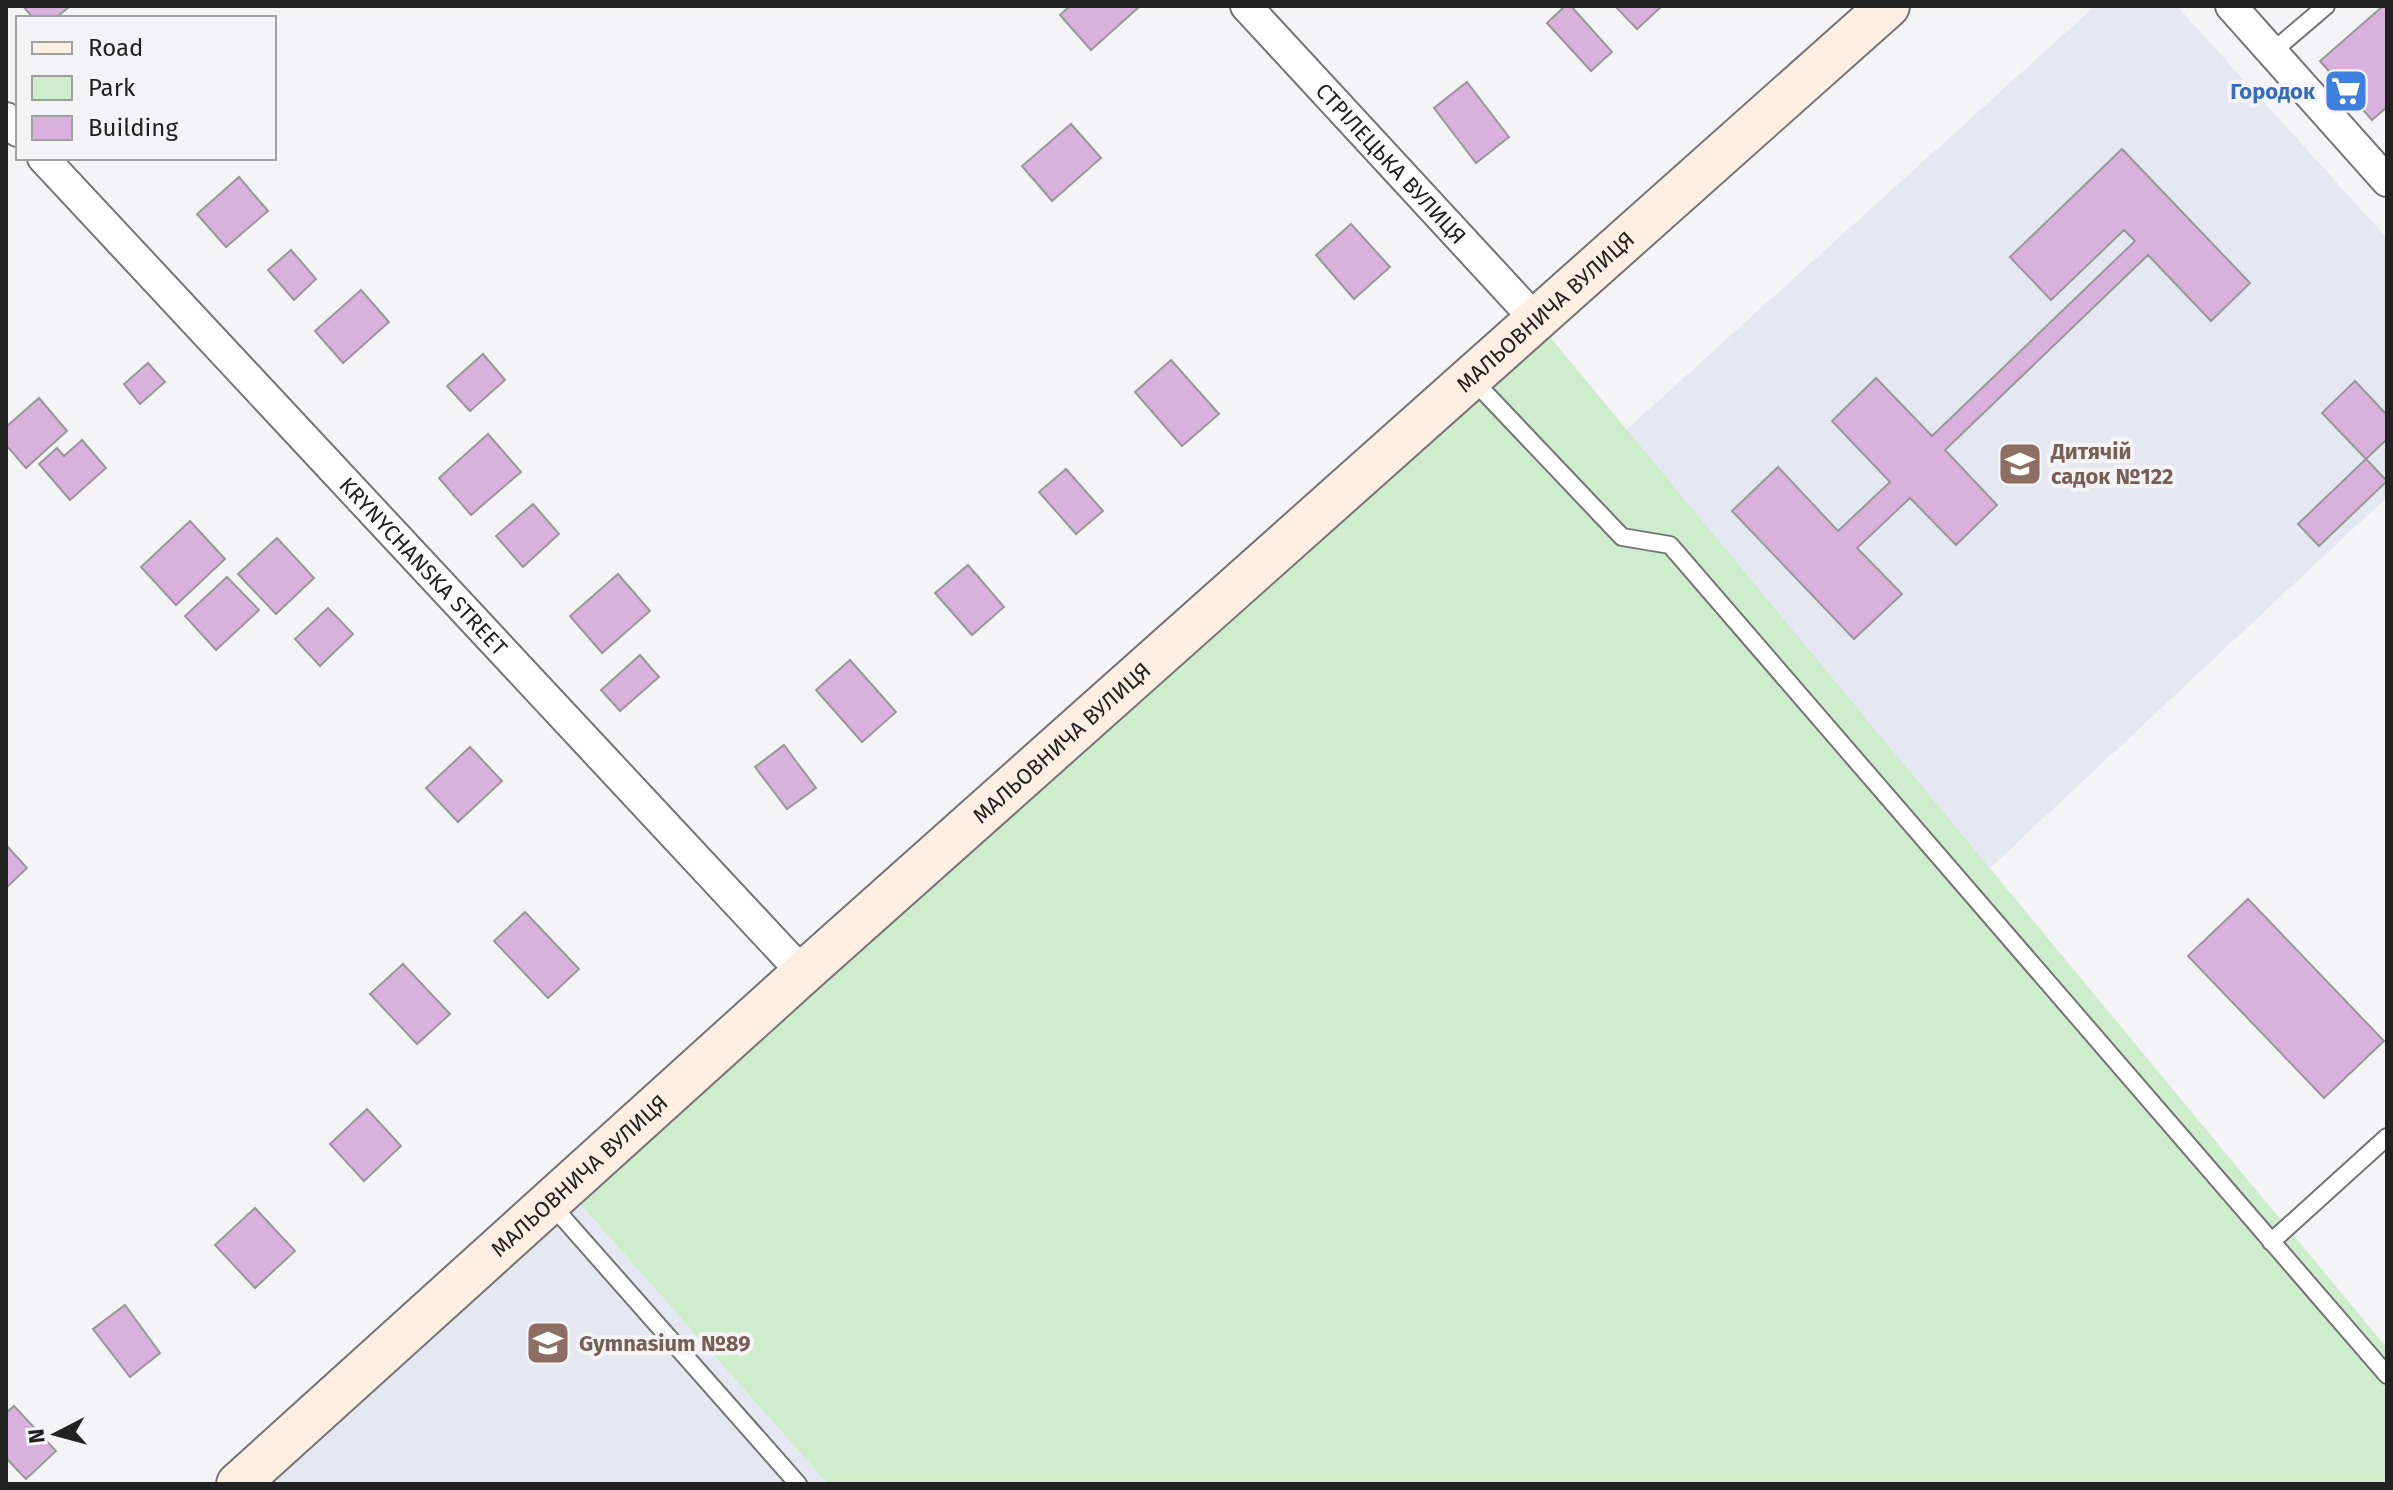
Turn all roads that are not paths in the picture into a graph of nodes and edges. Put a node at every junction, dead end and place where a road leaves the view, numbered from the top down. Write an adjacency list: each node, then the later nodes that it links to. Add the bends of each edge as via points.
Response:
1 (1246, 6): 8 (street, СТРІЛЕЦЬКА ВУЛИЦЯ)
2 (1888, 6): 8 (street, МАЛЬОВНИЧА ВУЛИЦЯ)
3 (2231, 6): 5 (street)
4 (2326, 6): 5 (lane)
5 (2272, 52): 7 (street)
6 (45, 160): 10 (street, KRYNYCHANSKA STREET)
7 (2387, 181)
8 (1536, 320): 9 (street, МАЛЬОВНИЧА ВУЛИЦЯ)
9 (1472, 379): 10 (street, МАЛЬОВНИЧА ВУЛИЦЯ); 13 (lane, via 1622,537 1670,545)
10 (803, 973): 12 (street, МАЛЬОВНИЧА ВУЛИЦЯ)
11 (2387, 1137): 13 (lane)
12 (548, 1202): 15 (street, МАЛЬОВНИЧА ВУЛИЦЯ); 16 (lane)
13 (2271, 1242): 14 (lane)
14 (2387, 1375)
15 (238, 1484)
16 (798, 1484)

